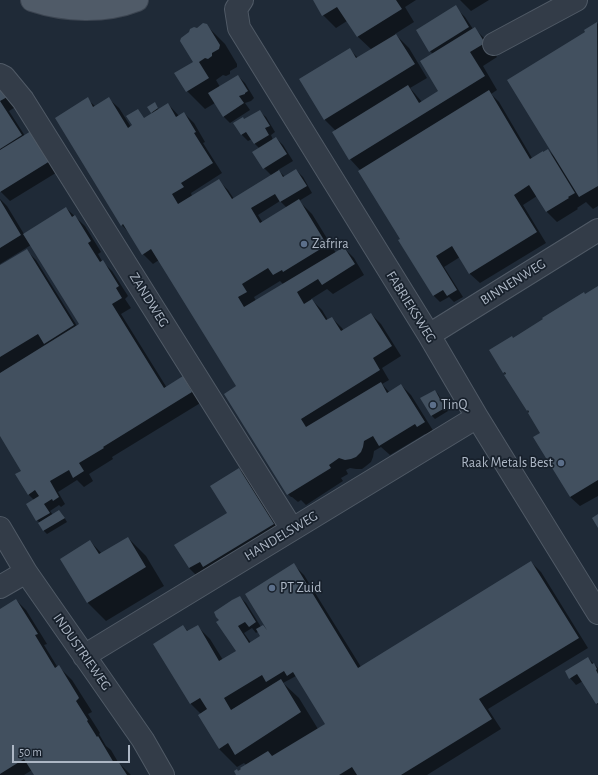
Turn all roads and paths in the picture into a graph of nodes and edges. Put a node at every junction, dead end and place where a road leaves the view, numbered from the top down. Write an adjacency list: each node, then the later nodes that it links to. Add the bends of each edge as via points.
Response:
1 (32, 0): 2 (main road, via 68,8 92,9)
2 (137, 0)
3 (242, 0): 8 (street, FABRIEKSWEG, via 236,9 239,28)
4 (576, 0): 5 (street)
5 (494, 44)
6 (0, 75): 11 (street, ZANDWEG, via 23,100)
7 (598, 230): 8 (street, BINNENWEG)
8 (429, 335): 9 (street, FABRIEKSWEG)
9 (477, 417): 11 (street, HANDELSWEG); 14 (street, FABRIEKSWEG)
10 (0, 528): 12 (street, INDUSTRIEWEG)
11 (292, 529): 15 (street, HANDELSWEG)
12 (26, 572): 13 (street); 15 (street, INDUSTRIEWEG)
13 (0, 587)
14 (598, 612)
15 (84, 656): 16 (street, INDUSTRIEWEG, via 143,740)
16 (163, 775)

